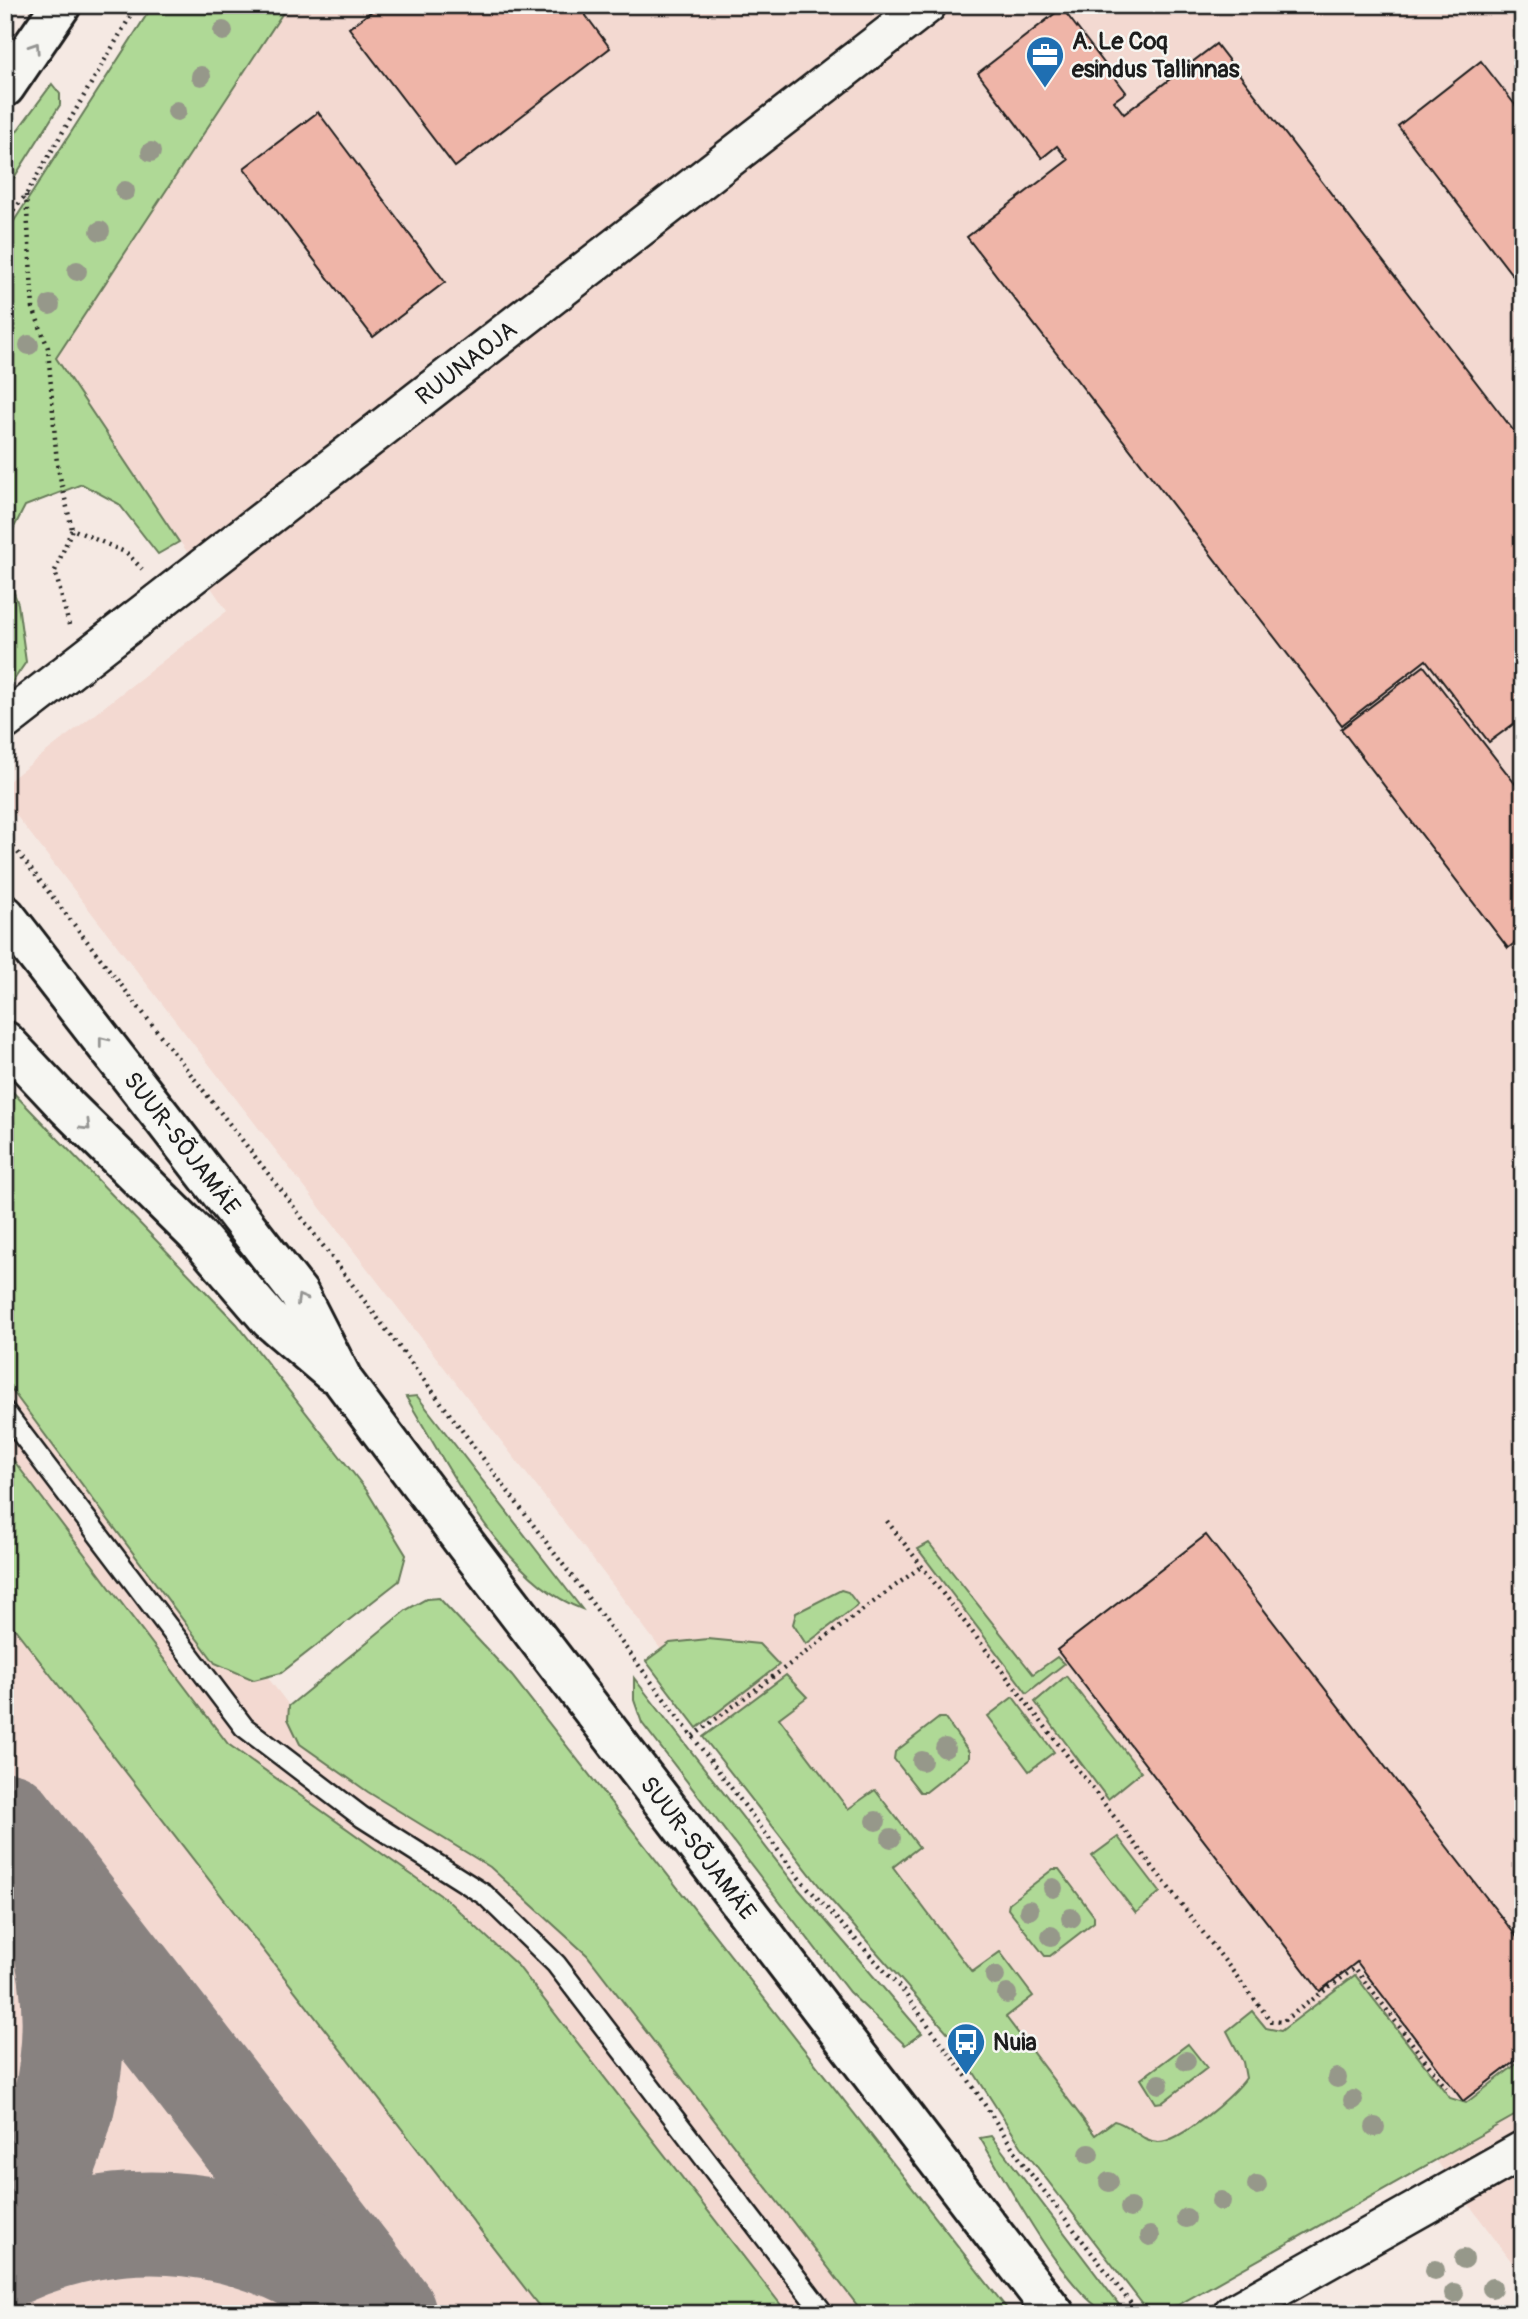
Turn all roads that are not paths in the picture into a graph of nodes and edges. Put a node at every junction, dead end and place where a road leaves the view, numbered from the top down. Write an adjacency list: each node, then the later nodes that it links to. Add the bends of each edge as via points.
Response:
1 (61, 5): 3 (main road, one-way to 1)
2 (928, 5): 4 (street, RUUNAOJA)
3 (5, 88)
4 (5, 721)
5 (5, 915): 7 (main road, SUUR-SÕJAMÄE, one-way to 5, via 299,1294)
6 (5, 1041): 7 (main road, SUUR-SÕJAMÄE, one-way to 7, via 196,1234 270,1320)
7 (344, 1382): 11 (main road, SUUR-SÕJAMÄE)
8 (5, 1412): 10 (lane, via 244,1727 362,1817 485,1895 556,1964)
9 (1523, 2150): 12 (street)
10 (824, 2314)
11 (1055, 2314)
12 (1231, 2314)

